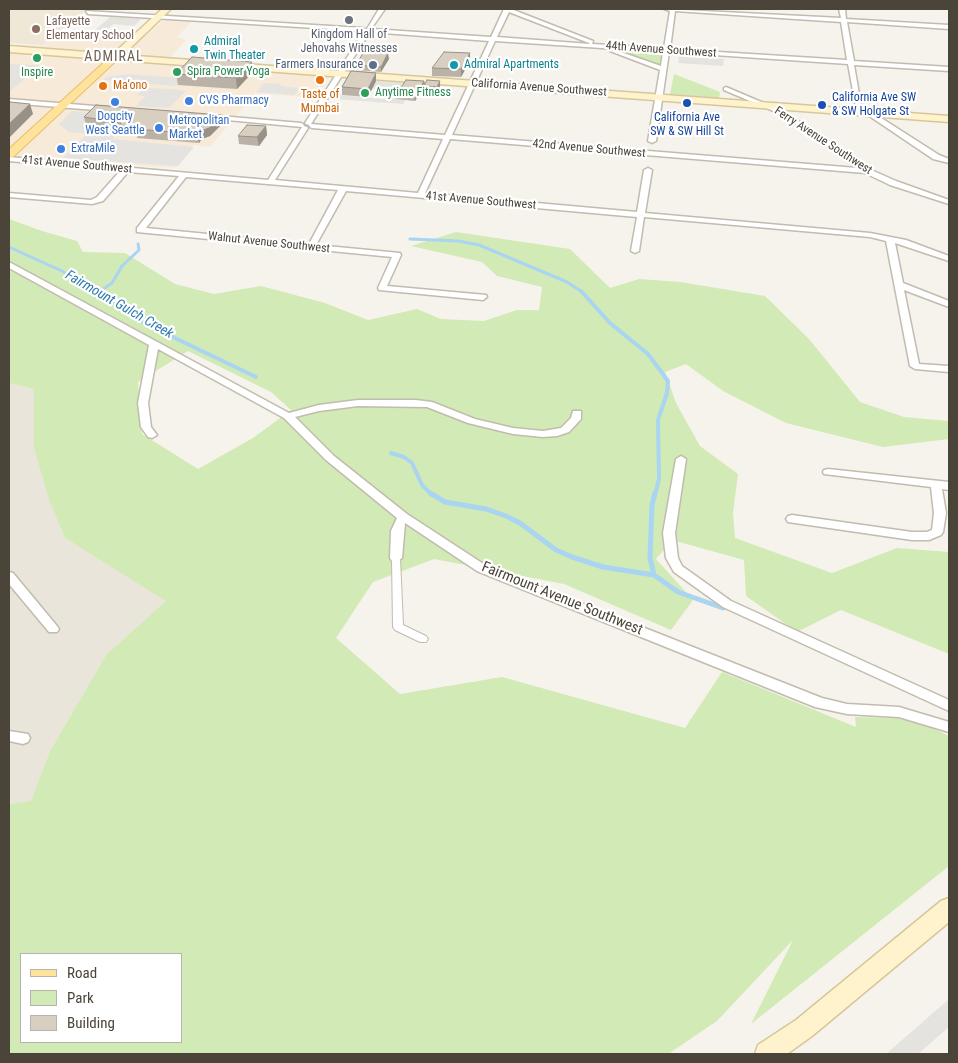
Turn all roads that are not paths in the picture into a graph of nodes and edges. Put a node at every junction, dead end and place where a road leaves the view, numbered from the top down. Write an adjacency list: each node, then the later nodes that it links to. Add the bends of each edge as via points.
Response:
1 (167, 9): 8 (main road)
2 (382, 9): 11 (street)
3 (507, 9): 12 (street); 13 (street)
4 (667, 9): 5 (street)
5 (673, 9): 9 (street); 15 (street)
6 (842, 9): 9 (street)
7 (88, 12): 8 (street, 44th Avenue Southwest)
8 (159, 16): 11 (street, 44th Avenue Southwest); 16 (main road)
9 (844, 20): 10 (street); 17 (street)
10 (949, 27)
11 (368, 30): 12 (street, 44th Avenue Southwest); 20 (street)
12 (493, 39): 13 (street, 44th Avenue Southwest); 21 (street)
13 (601, 46): 15 (street, 44th Avenue Southwest); 18 (street)
14 (9, 49): 16 (main road, California Avenue Southwest)
15 (666, 50): 17 (street, 44th Avenue Southwest); 18 (street)
16 (115, 57): 20 (main road, California Avenue Southwest); 25 (main road)
17 (852, 63): 19 (street, 44th Avenue Southwest); 28 (street, via 858,106)
18 (663, 68): 23 (street)
19 (949, 70)
20 (340, 73): 21 (main road, California Avenue Southwest); 31 (street)
21 (472, 84): 23 (main road, California Avenue Southwest); 32 (street)
22 (726, 89): 26 (street, Ferry Avenue Southwest)
23 (659, 97): 26 (main road, California Avenue Southwest); 33 (street)
24 (9, 101): 25 (street)
25 (63, 105): 27 (street); 34 (main road)
26 (769, 106): 28 (main road, California Avenue Southwest); 39 (street, Ferry Avenue Southwest)
27 (119, 110)
28 (866, 112): 30 (main road, California Avenue Southwest); 36 (street, via 936,157)
29 (203, 117): 31 (street, 42nd Avenue Southwest)
30 (949, 119)
31 (306, 125): 32 (street, 42nd Avenue Southwest); 41 (street)
32 (447, 137): 39 (street, 42nd Avenue Southwest); 44 (street)
33 (652, 142)
34 (9, 156)
35 (9, 159): 37 (street, 41st Avenue Southwest)
36 (949, 161)
37 (126, 169): 40 (street, 41st Avenue Southwest); 43 (street, via 96,201 87,203)
38 (648, 170): 46 (street)
39 (866, 171): 45 (street, Ferry Avenue Southwest)
40 (184, 175): 41 (street, 41st Avenue Southwest); 48 (street, Walnut Avenue Southwest, via 140,230)
41 (270, 182): 42 (street, 41st Avenue Southwest)
42 (343, 189): 44 (street, 41st Avenue Southwest); 48 (street)
43 (9, 195)
44 (420, 196): 46 (street, 41st Avenue Southwest)
45 (949, 202)
46 (640, 214): 47 (street, 41st Avenue Southwest); 49 (street)
47 (890, 239): 50 (street, 41st Avenue Southwest); 52 (street)
48 (312, 247): 53 (street, Walnut Avenue Southwest, via 397,255 382,288)
49 (635, 251)
50 (949, 259)
51 (9, 265): 55 (street, Fairmount Avenue Southwest)
52 (900, 285): 54 (street); 56 (street, via 915,366)
53 (483, 297)
54 (949, 304)
55 (154, 344): 58 (street, Fairmount Avenue Southwest); 59 (street, via 143,403 146,427)
56 (949, 369)
57 (577, 413): 58 (street, via 576,419 565,430 543,434 512,432 429,404 416,403 358,403)
58 (288, 416): 64 (street, Fairmount Avenue Southwest, via 330,458)
59 (152, 435)
60 (681, 459): 70 (street, via 669,533 672,558 678,569 727,604)
61 (828, 472): 62 (street)
62 (936, 485): 63 (street); 65 (street, via 940,513 937,532 929,536)
63 (949, 486)
64 (403, 517): 66 (street, via 397,531); 71 (street, Fairmount Avenue Southwest, via 481,568 820,703 847,709 899,712)
65 (792, 520)
66 (396, 558): 69 (street, via 398,627)
67 (9, 576): 68 (street)
68 (53, 630)
69 (423, 639)
70 (949, 706)
71 (949, 727)
72 (9, 736): 73 (street)
73 (23, 738)
74 (949, 908): 75 (main road, via 804,1028)
75 (767, 1054)

